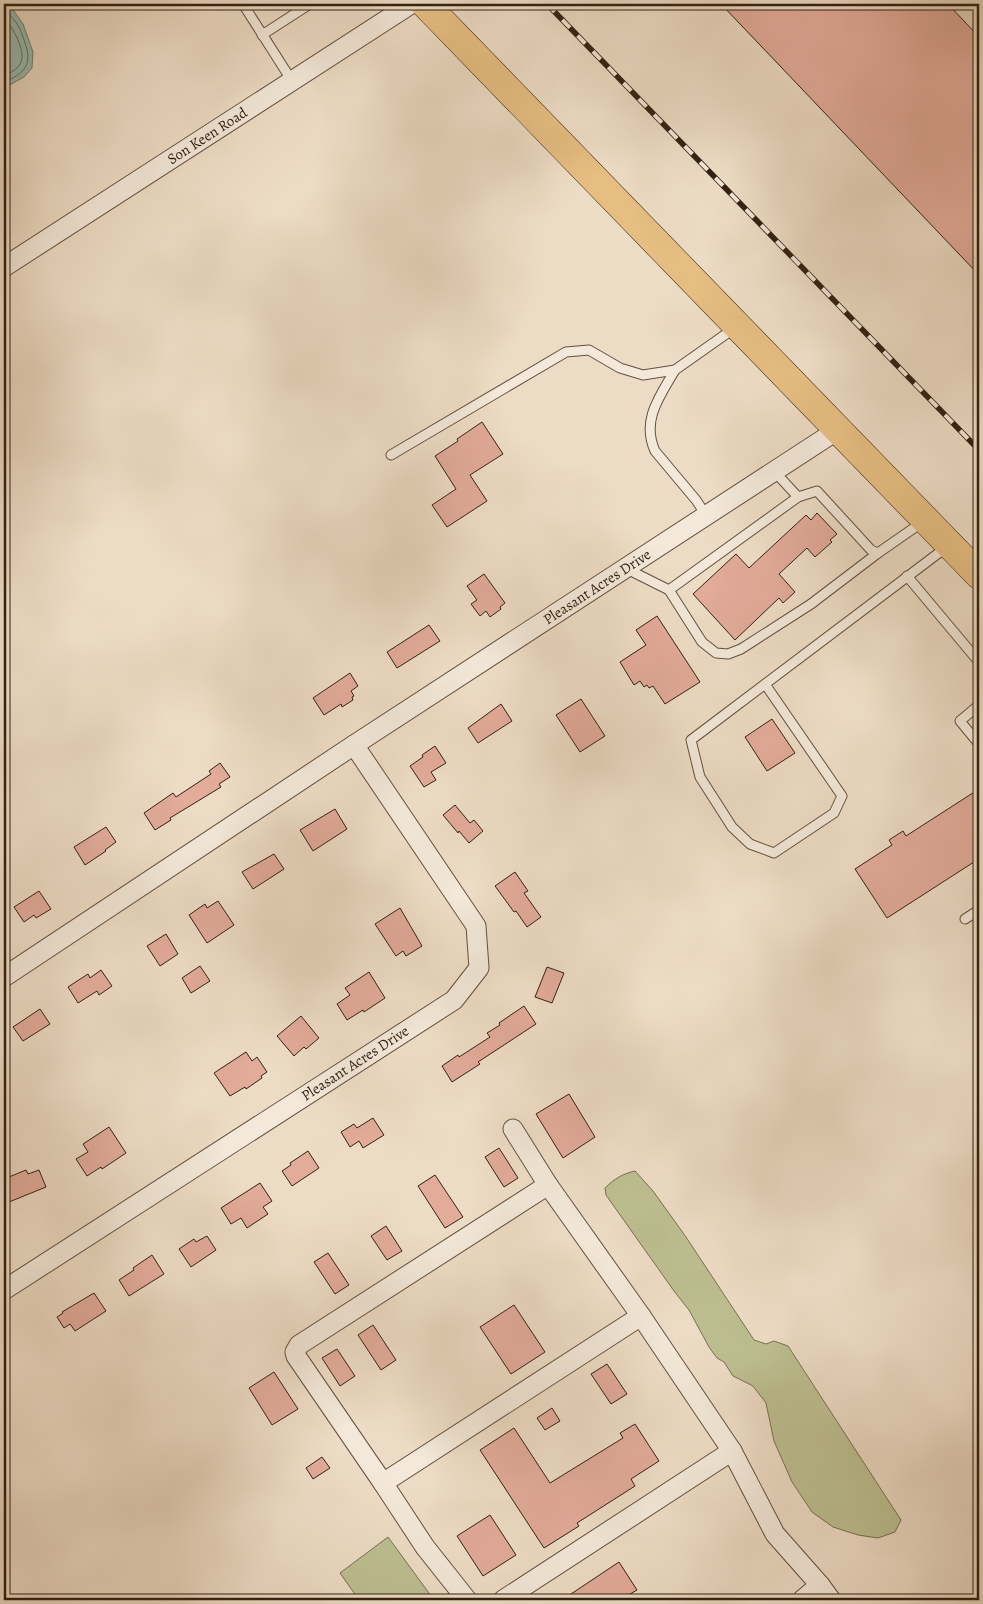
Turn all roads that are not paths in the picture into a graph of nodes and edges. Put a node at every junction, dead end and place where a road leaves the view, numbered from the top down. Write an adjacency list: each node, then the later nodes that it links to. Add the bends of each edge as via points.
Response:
1 (242, 4): 5 (lane)
2 (310, 4): 5 (lane)
3 (411, 4): 6 (street, Son Keen Road)
4 (425, 4): 8 (main road)
5 (262, 36): 6 (lane)
6 (292, 80): 7 (street, Son Keen Road)
7 (4, 266)
8 (738, 326): 9 (lane); 10 (main road)
9 (674, 370): 11 (lane, via 642,375 620,368 590,350 566,352); 14 (lane, via 651,419 651,442)
10 (839, 429): 12 (street, Pleasant Acres Drive); 15 (main road)
11 (391, 455)
12 (774, 471): 13 (lane); 14 (street, Pleasant Acres Drive)
13 (798, 497): 17 (lane, via 817,491 871,550); 21 (lane)
14 (706, 515): 18 (street, Pleasant Acres Drive)
15 (926, 519): 16 (main road); 17 (lane)
16 (950, 544): 19 (main road); 20 (lane)
17 (878, 553): 21 (lane, via 812,604 728,654 716,653 702,642)
18 (626, 568): 21 (lane); 26 (street, Pleasant Acres Drive)
19 (979, 575)
20 (907, 576): 22 (lane); 23 (lane)
21 (669, 590)
22 (979, 662)
23 (764, 684): 23 (lane, via 691,740 700,777 732,827 750,844 774,853 834,813 842,796)
24 (979, 705): 25 (lane, via 960,721)
25 (979, 744)
26 (354, 745): 29 (street, Pleasant Acres Drive); 32 (street, Pleasant Acres Drive, via 476,926 479,968 454,1000)
27 (979, 910): 28 (lane)
28 (965, 919)
29 (4, 977)
30 (514, 1129): 31 (street)
31 (548, 1185): 33 (street); 35 (street, via 299,1345 295,1352)
32 (4, 1290)
33 (641, 1316): 34 (street); 35 (street)
34 (732, 1451): 36 (street, via 775,1534); 38 (street)
35 (383, 1483): 37 (street, via 425,1547)
36 (825, 1593): 39 (street)
37 (467, 1600)
38 (503, 1600)
39 (802, 1600)

